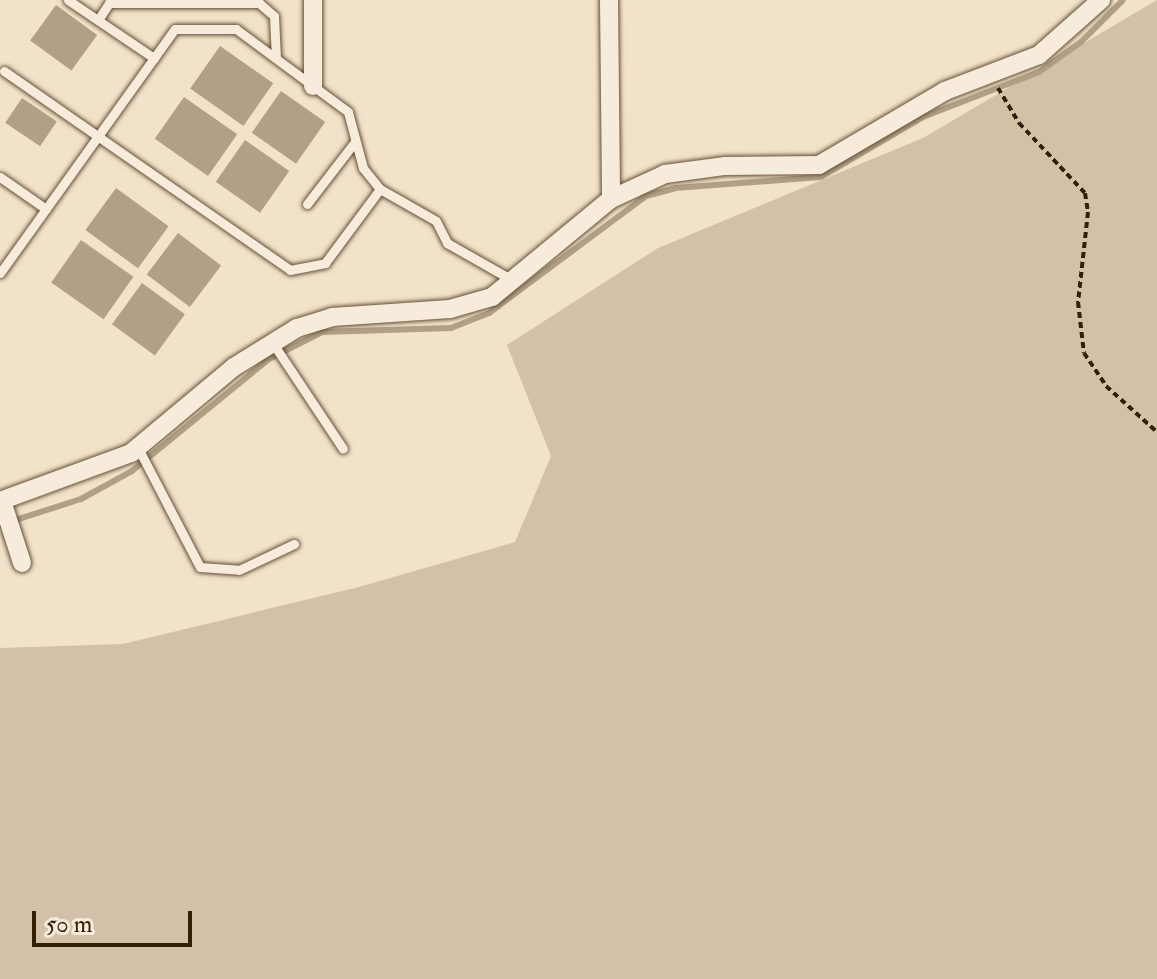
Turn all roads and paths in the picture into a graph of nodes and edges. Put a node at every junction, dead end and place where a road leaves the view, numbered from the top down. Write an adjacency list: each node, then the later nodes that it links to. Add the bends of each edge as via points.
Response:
1 (68, 0): 5 (lane)
2 (313, 0): 10 (street)
3 (609, 0): 15 (street)
4 (1101, 0): 9 (street, via 1039,55)
5 (98, 20): 6 (lane); 7 (lane, via 109,3 259,3 274,16)
6 (154, 58): 7 (lane, via 175,29 236,29); 11 (lane)
7 (276, 58): 10 (lane)
8 (4, 71): 11 (lane)
9 (993, 75): 15 (street, via 926,101 819,165 725,166 665,174); 21 (path, via 1004,104 1085,193 1088,212 1078,302 1084,353 1106,386)
10 (313, 86): 12 (lane, via 348,112)
11 (98, 136): 14 (lane, via 290,270 325,263); 17 (lane)
12 (354, 143): 14 (lane, via 363,168); 16 (lane)
13 (0, 177): 17 (lane)
14 (380, 189): 19 (lane, via 436,221 447,243)
15 (611, 199): 19 (street)
16 (307, 204)
17 (46, 209): 18 (lane)
18 (0, 273)
19 (515, 281): 20 (street, via 492,297 450,309 332,317)
20 (272, 342): 22 (street); 23 (lane)
21 (1157, 432)
22 (138, 448): 24 (street); 25 (lane, via 200,567 239,570)
23 (343, 449)
24 (1, 501): 26 (street)
25 (294, 544)
26 (22, 563)

